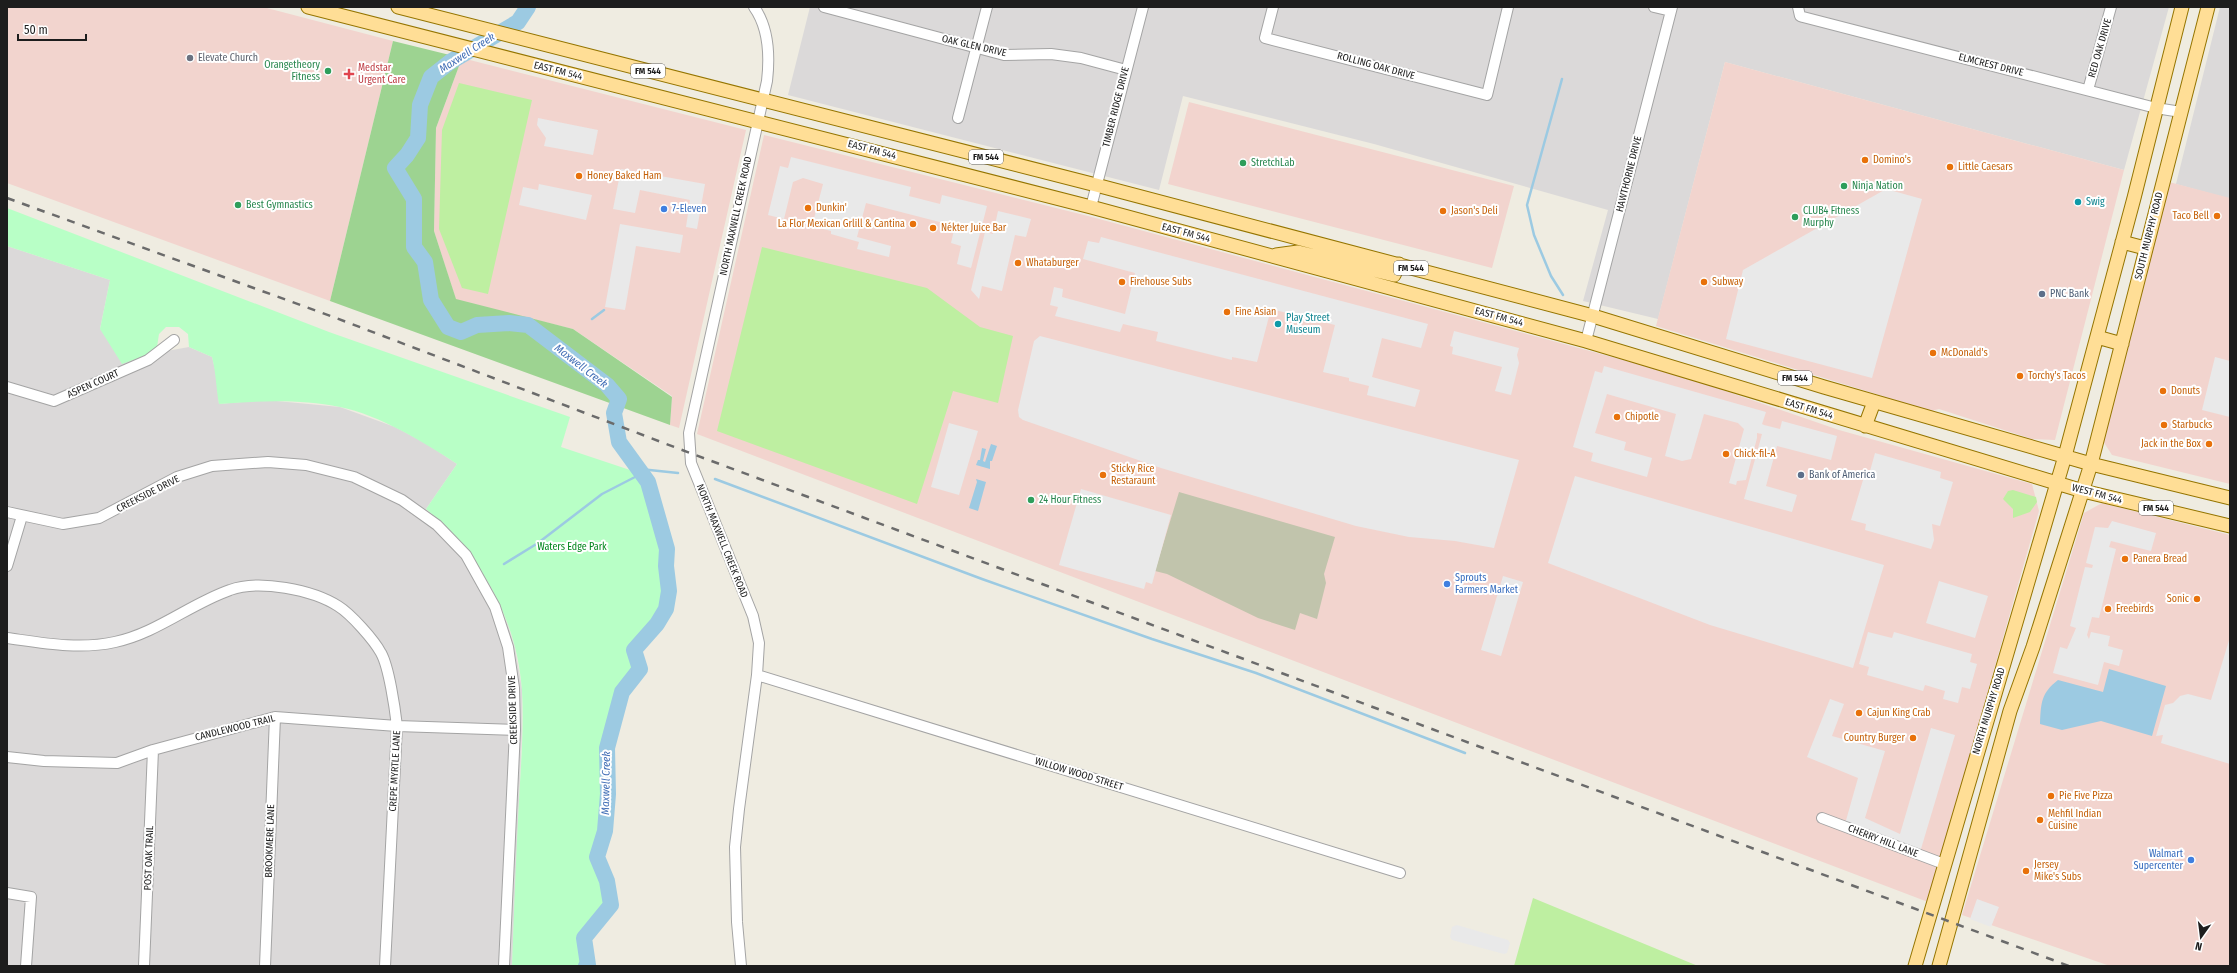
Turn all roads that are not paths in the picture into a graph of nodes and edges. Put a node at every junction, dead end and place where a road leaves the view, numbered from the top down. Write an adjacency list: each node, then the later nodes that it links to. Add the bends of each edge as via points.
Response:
1 (308, 7): 22 (main road, EAST FM 544 / FM 544)
2 (398, 7): 18 (main road, EAST FM 544 / FM 544)
3 (754, 7): 18 (street, NORTH MAXWELL CREEK ROAD, via 764,27 769,62)
4 (824, 7): 15 (street, OAK GLEN DRIVE)
5 (987, 7): 15 (street)
6 (1143, 7): 16 (street, TIMBER RIDGE DRIVE)
7 (1273, 7): 8 (street, ROLLING OAK DRIVE, via 1265,38 1487,95)
8 (1508, 7)
9 (1654, 7): 13 (street)
10 (2112, 7): 17 (street, RED OAK DRIVE)
11 (2182, 7): 19 (main road)
12 (2208, 7): 20 (main road, SOUTH MURPHY ROAD)
13 (1671, 9): 29 (street, HAWTHORNE DRIVE)
14 (1799, 11): 17 (street, ELMCREST DRIVE)
15 (977, 48): 16 (street, OAK GLEN DRIVE, via 1004,55 1051,54 1081,58); 21 (street)
16 (1126, 70): 23 (street, TIMBER RIDGE DRIVE)
17 (2088, 90): 19 (street, ELMCREST DRIVE)
18 (762, 101): 22 (street, NORTH MAXWELL CREEK ROAD); 23 (main road, EAST FM 544 / FM 544)
19 (2156, 108): 20 (street, ELMCREST DRIVE); 25 (main road)
20 (2181, 112): 26 (main road, SOUTH MURPHY ROAD)
21 (958, 118)
22 (757, 120): 24 (main road, EAST FM 544 / FM 544); 47 (street, NORTH MAXWELL CREEK ROAD, via 689,427 694,472 753,616 759,643)
23 (1096, 185): 24 (street, TIMBER RIDGE DRIVE); 28 (main road, EAST FM 544 / FM 544)
24 (1091, 207): 27 (main road, EAST FM 544 / FM 544)
25 (2122, 242): 26 (main road); 30 (main road)
26 (2146, 248): 33 (main road, SOUTH MURPHY ROAD)
27 (1270, 256): 28 (main road, via 1298,252 1394,275); 32 (main road, EAST FM 544 / FM 544)
28 (1399, 264): 29 (main road, EAST FM 544 / FM 544)
29 (1593, 316): 32 (street, HAWTHORNE DRIVE); 35 (main road, EAST FM 544 / FM 544)
30 (2097, 337): 33 (main road); 37 (main road)
31 (174, 340): 34 (street, ASPEN COURT, via 148,360 54,401)
32 (1586, 341): 36 (main road, EAST FM 544 / FM 544)
33 (2122, 344): 38 (main road, SOUTH MURPHY ROAD)
34 (7, 387)
35 (1874, 402): 36 (main road); 37 (main road, EAST FM 544 / FM 544)
36 (1866, 426): 39 (main road, EAST FM 544 / FM 544)
37 (2065, 456): 38 (main road, EAST FM 544 / FM 544); 39 (main road, NORTH MURPHY ROAD)
38 (2091, 464): 40 (main road, NORTH MURPHY ROAD); 41 (main road, FM 544)
39 (2057, 483): 40 (main road, WEST FM 544 / FM 544); 49 (main road, NORTH MURPHY ROAD)
40 (2083, 491): 44 (main road, WEST FM 544 / FM 544); 51 (main road, NORTH MURPHY ROAD)
41 (2230, 498)
42 (7, 512): 43 (street, CREEKSIDE DRIVE)
43 (22, 516): 45 (street); 52 (street, CREEKSIDE DRIVE, via 63,524 99,518 177,478 212,466 268,462 298,464 354,477 402,500 437,525 466,555 495,607 508,647 514,688)
44 (2230, 526)
45 (7, 566)
46 (7, 638): 50 (street, CREPE MYRTLE LANE, via 67,647 115,642 162,626 201,603 232,589 266,586 309,592 339,607 382,653)
47 (757, 675): 57 (street, WILLOW WOOD STREET); 64 (street, NORTH MAXWELL CREEK ROAD, via 735,847 736,922)
48 (275, 717): 50 (street, CANDLEWOOD TRAIL); 53 (street, CANDLEWOOD TRAIL); 61 (street, BROOKMERE LANE)
49 (1986, 723): 51 (main road); 56 (main road, NORTH MURPHY ROAD)
50 (397, 726): 52 (street, CANDLEWOOD TRAIL); 62 (street, CREPE MYRTLE LANE)
51 (2005, 728): 66 (main road, NORTH MURPHY ROAD)
52 (515, 730): 63 (street, CREEKSIDE DRIVE)
53 (153, 750): 54 (street, CANDLEWOOD TRAIL, via 116,763); 60 (street, POST OAK TRAIL)
54 (7, 757)
55 (1822, 818): 56 (street, CHERRY HILL LANE)
56 (1944, 864): 65 (main road, NORTH MURPHY ROAD)
57 (1400, 873)
58 (7, 893): 59 (street, via 31,897)
59 (26, 966)
60 (144, 966)
61 (265, 966)
62 (385, 966)
63 (504, 966)
64 (741, 966)
65 (1915, 966)
66 (1938, 966)

